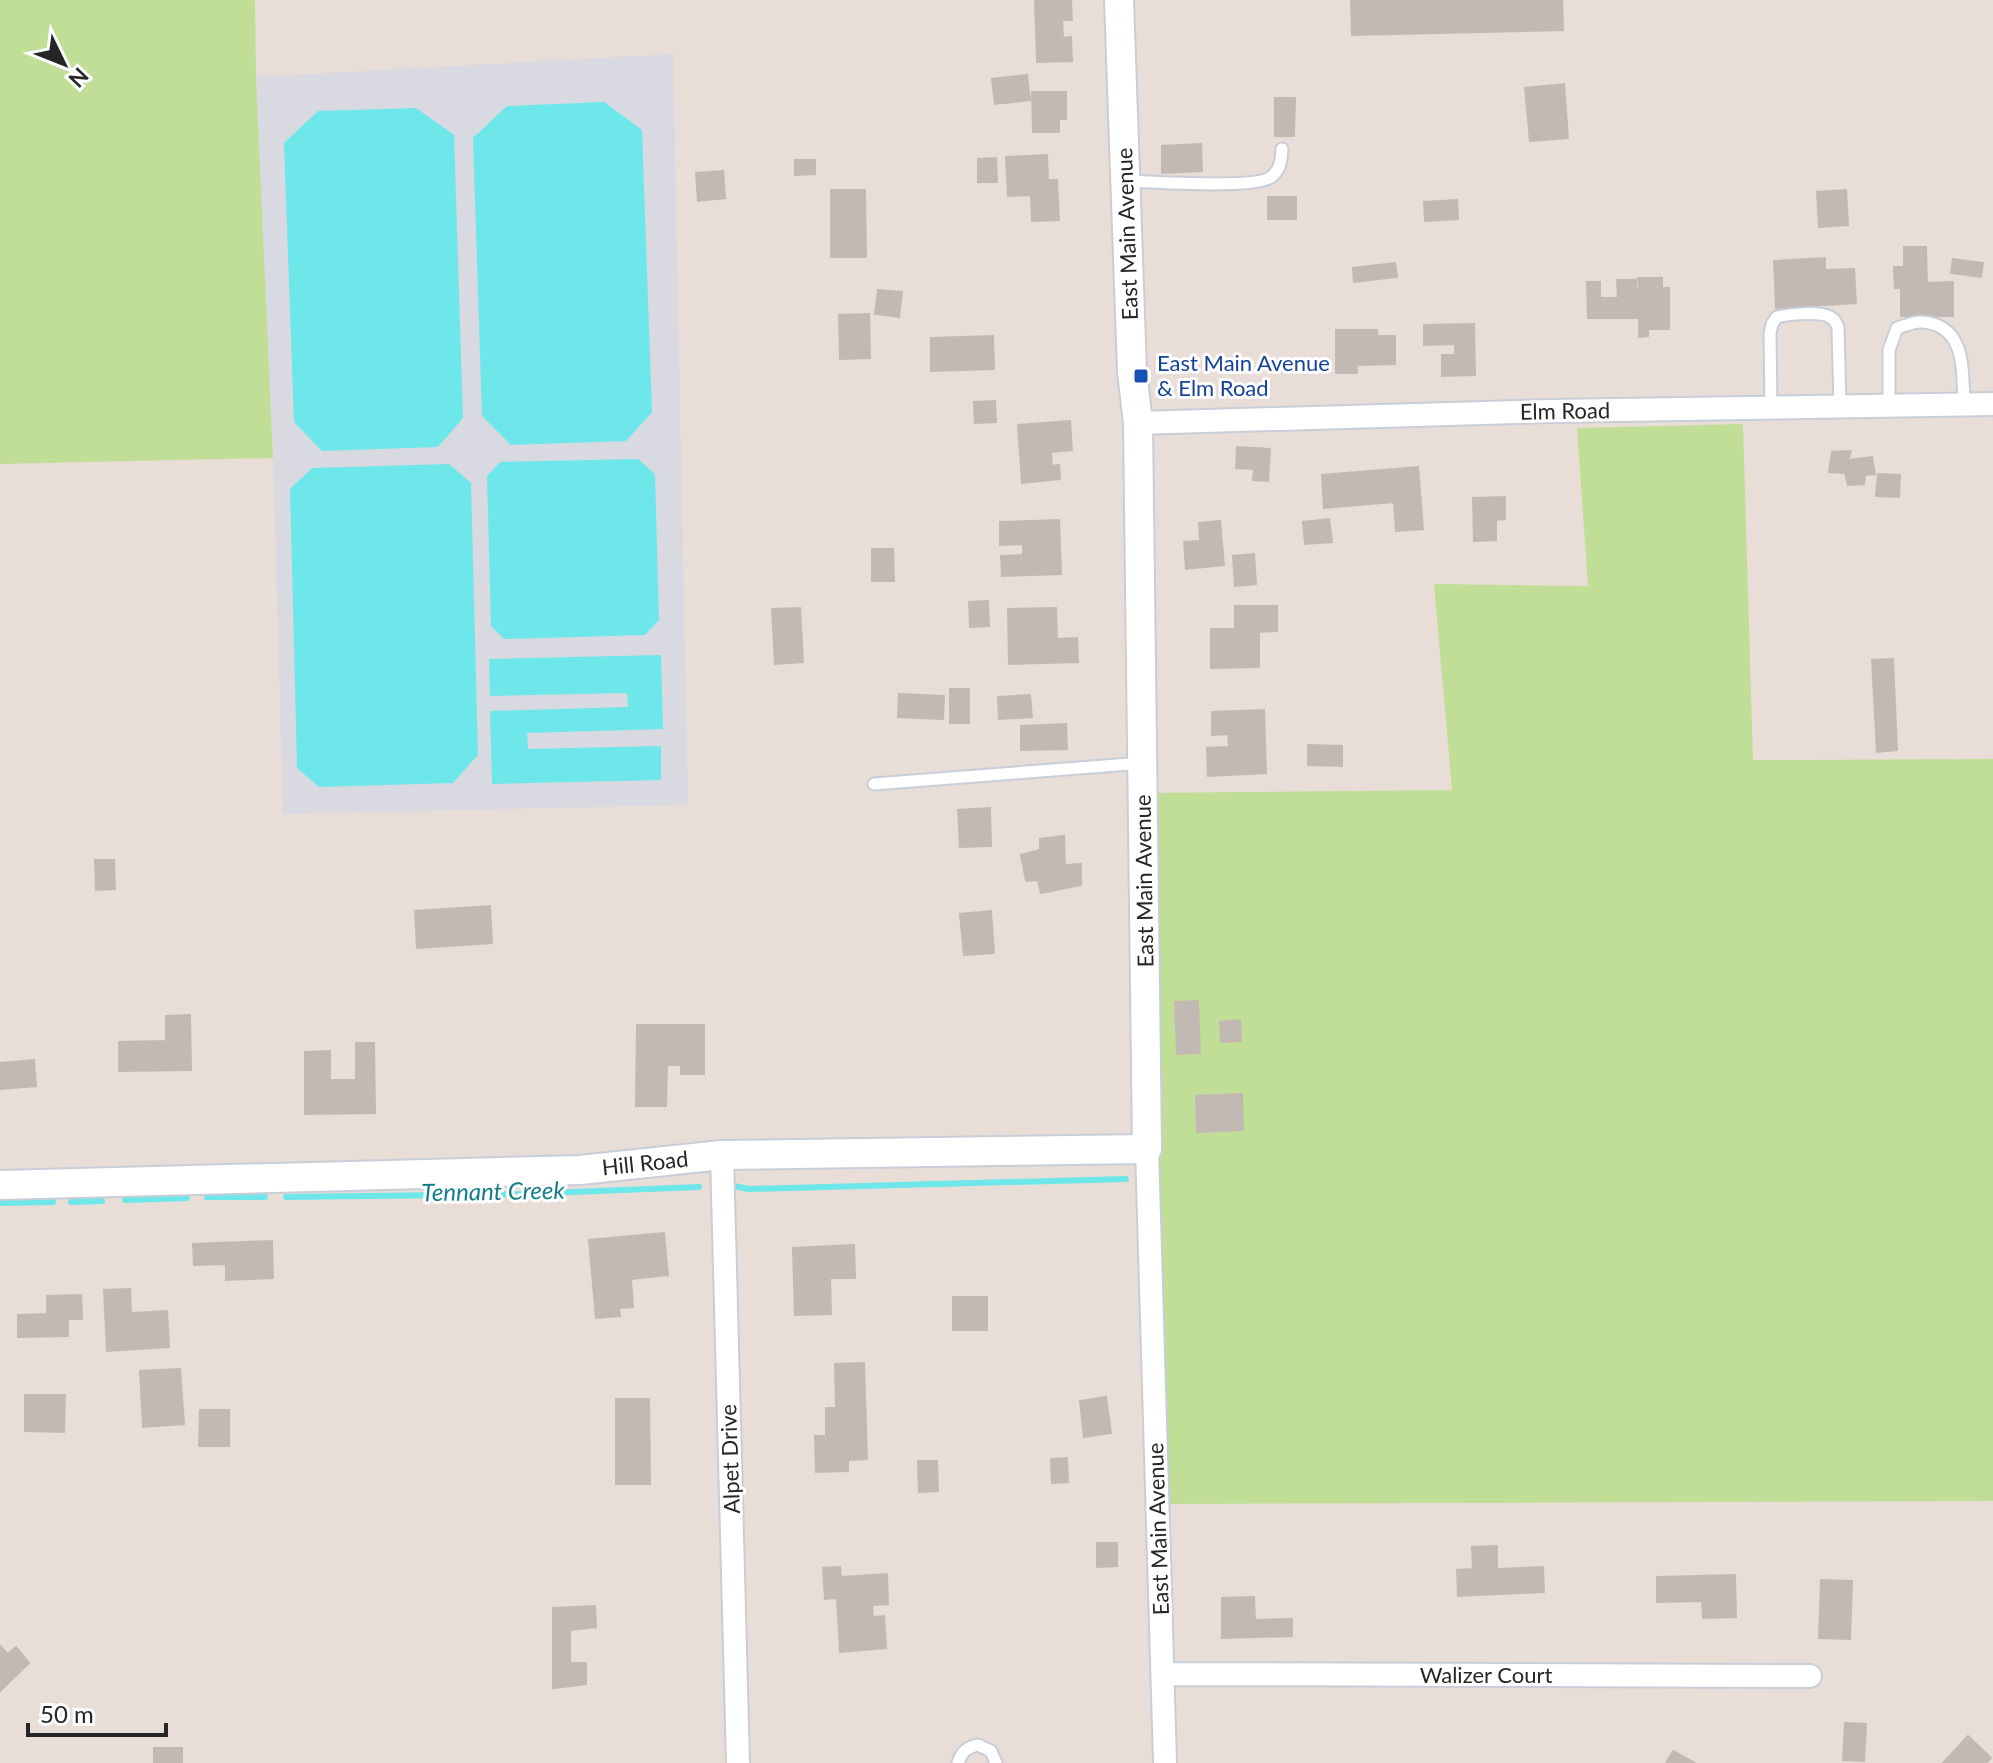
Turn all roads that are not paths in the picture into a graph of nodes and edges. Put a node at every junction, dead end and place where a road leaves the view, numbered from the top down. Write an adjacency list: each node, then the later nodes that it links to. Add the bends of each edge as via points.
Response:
1 (1119, 0): 3 (street, East Main Avenue)
2 (1282, 149): 3 (lane, via 1280,168 1268,180)
3 (1125, 181): 9 (street, East Main Avenue)
4 (1964, 404): 5 (street, Elm Road); 6 (street, Elm Road); 6 (lane, via 1960,348 1945,329 1921,322 1897,328 1889,350)
5 (1993, 404)
6 (1889, 406): 7 (street, Elm Road)
7 (1840, 407): 8 (street, Elm Road); 8 (lane, via 1838,327 1826,314 1787,315 1772,324)
8 (1771, 408): 9 (street, Elm Road)
9 (1138, 423): 10 (street, East Main Avenue)
10 (1142, 763): 11 (lane); 12 (street, East Main Avenue)
11 (874, 784)
12 (1147, 1149): 13 (street, Hill Road); 15 (street, East Main Avenue)
13 (722, 1155): 14 (street, Hill Road, via 580,1170); 17 (street, Alpet Drive)
14 (0, 1185)
15 (1163, 1674): 16 (street, Walizer Court); 20 (street, East Main Avenue)
16 (1810, 1676)
17 (738, 1763)
18 (958, 1763): 19 (lane, via 964,1750 978,1745 991,1751)
19 (996, 1763)
20 (1165, 1763)

